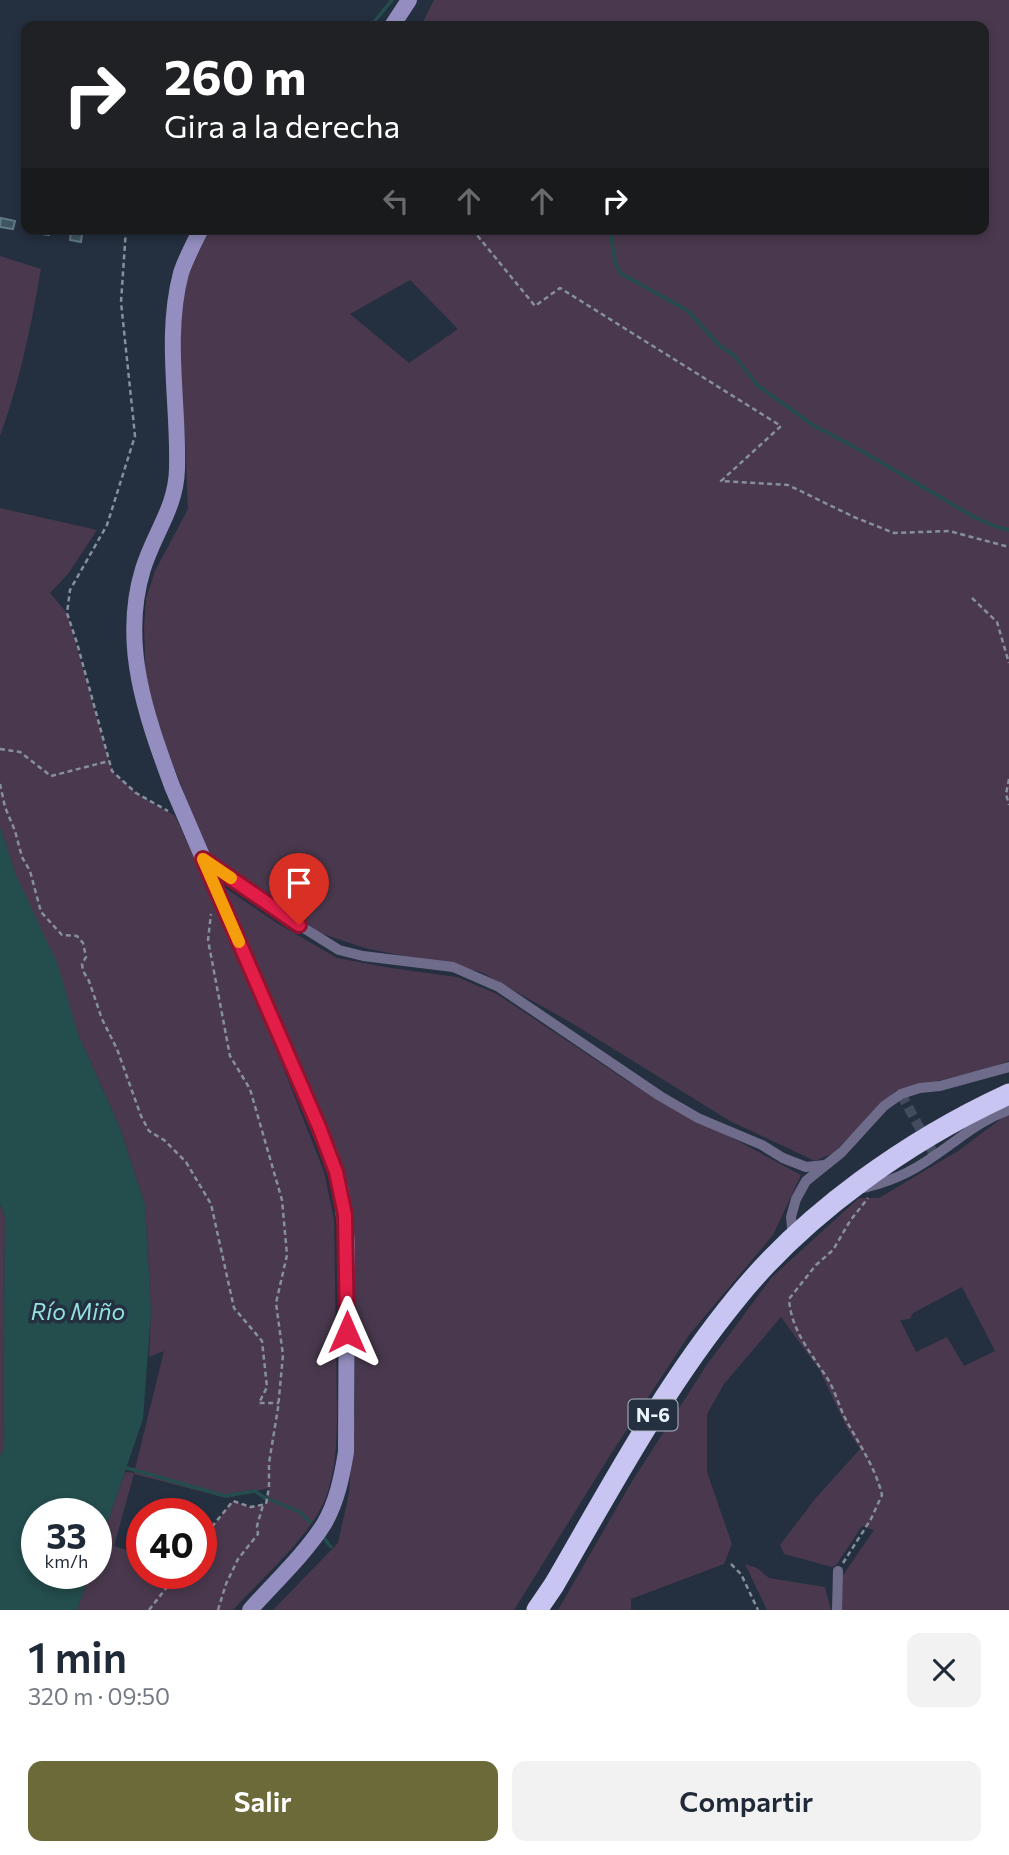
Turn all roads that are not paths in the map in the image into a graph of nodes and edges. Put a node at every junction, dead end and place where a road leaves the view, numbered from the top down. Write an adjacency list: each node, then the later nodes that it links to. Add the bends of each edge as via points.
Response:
1 (410, 0): 2 (street)
2 (395, 21)
3 (198, 235): 4 (street, via 182,272 174,312 176,486 144,567 134,624 137,675 150,727)
4 (203, 859): 8 (street, via 340,950 453,967 499,987 698,1118 806,1167); 12 (street, via 330,1154 341,1191 347,1243 342,1477 318,1533)
5 (1009, 1067): 8 (street, via 901,1094)
6 (1009, 1094): 9 (highway, N-6, via 896,1157)
7 (1009, 1110): 9 (street, via 970,1128 924,1162 875,1186)
8 (825, 1165): 10 (street, via 806,1181 796,1199 791,1217)
9 (850, 1191): 10 (highway, N-6)
10 (793, 1238): 13 (highway, N-6, via 736,1299 691,1358)
11 (838, 1571): 14 (street)
12 (250, 1610)
13 (537, 1610)
14 (836, 1610)

